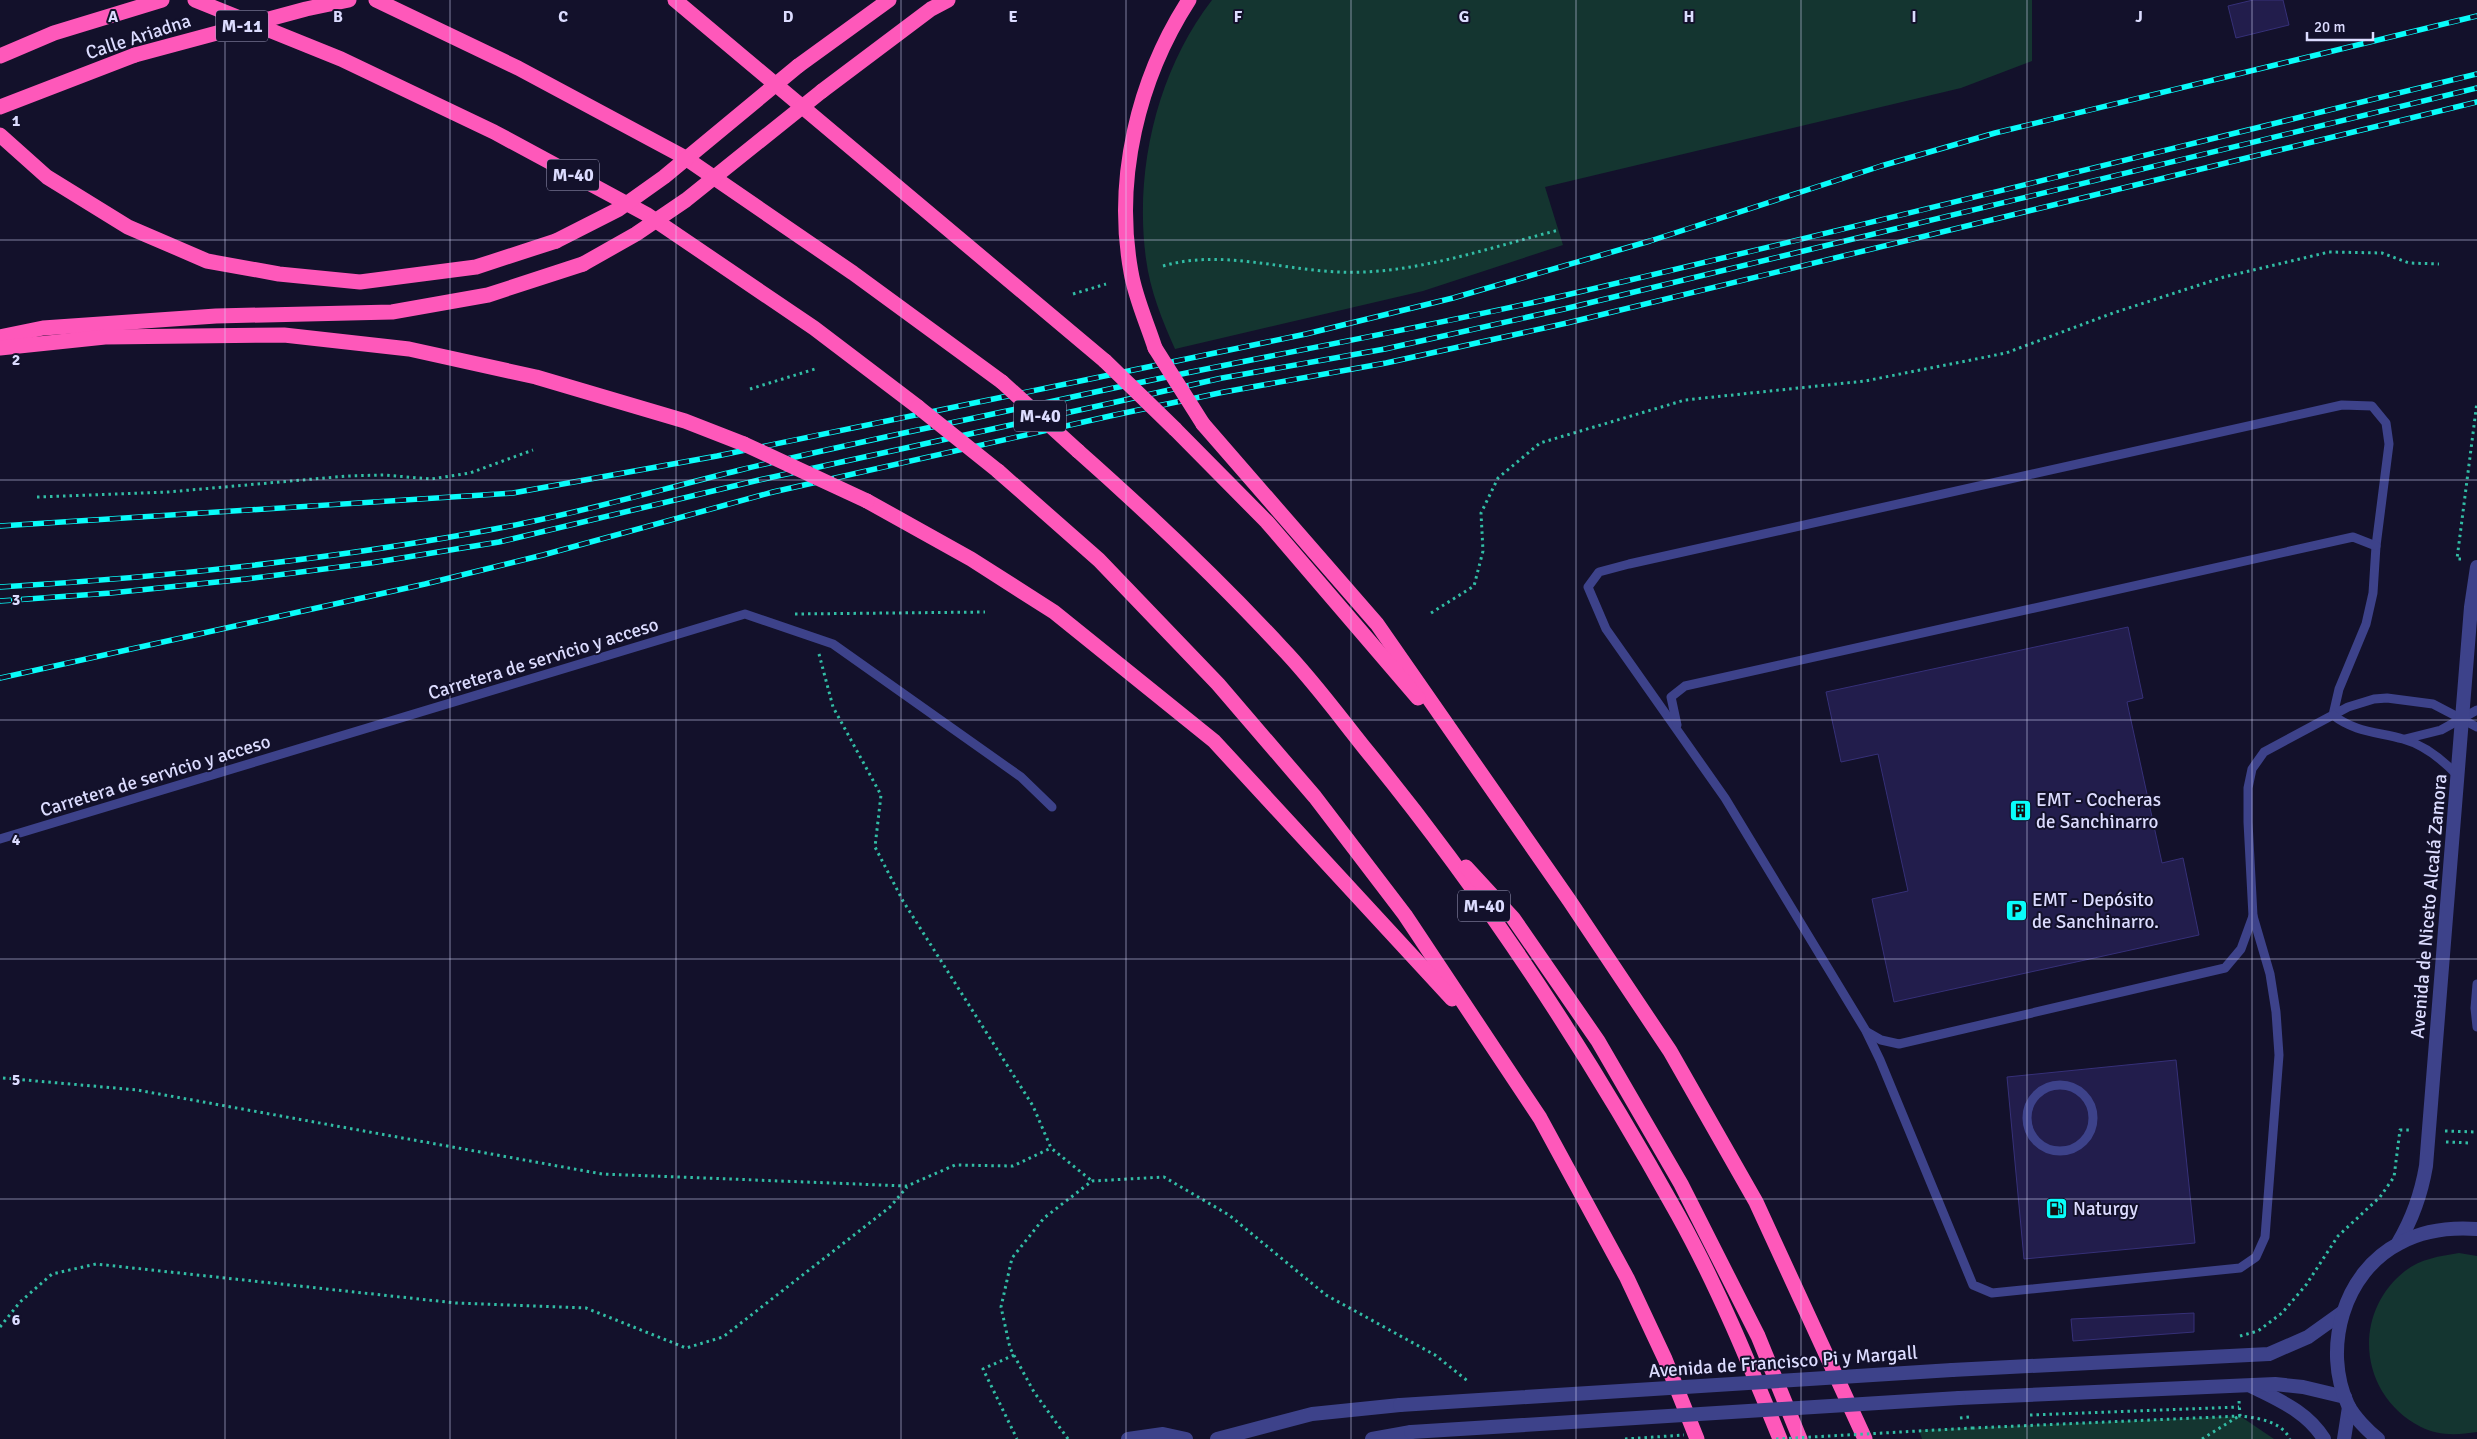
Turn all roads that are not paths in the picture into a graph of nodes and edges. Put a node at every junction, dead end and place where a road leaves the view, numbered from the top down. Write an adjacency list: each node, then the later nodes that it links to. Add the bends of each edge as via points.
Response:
1 (162, 0): 9 (highway, Calle Ariadna, via 54,33)
2 (195, 0): 31 (highway, M-40, bridge, via 340,59 404,89 494,132 646,214 814,328 998,471 1099,560 1237,706 1315,797 1405,915)
3 (349, 0): 10 (highway, Calle Ariadna / M-11, bridge, via 135,55)
4 (376, 0): 25 (highway, M-40, bridge, via 518,68 684,157 853,273 1002,382 1154,518 1283,648)
5 (675, 0): 22 (highway, bridge, via 1105,361 1267,522)
6 (889, 0): 11 (highway, bridge, via 798,66 664,177 619,209 556,241 476,267 360,282 278,274 207,261 120,222 47,177)
7 (948, 0): 12 (highway, bridge, via 931,9 822,91 686,200 583,264 488,295 392,312 216,316 43,328)
8 (1189, 0): 22 (highway, bridge, via 1173,24 1151,74 1136,125 1127,174 1125,227 1131,274 1155,348 1203,424 1377,624)
9 (0, 56)
10 (2, 106)
11 (0, 135)
12 (0, 337)
13 (0, 348): 31 (highway, bridge, via 105,337 284,334 409,348 536,377 685,422 744,444 867,501 971,559 1054,612 1214,741)
14 (2376, 546): 17 (lane, via 2373,593 2366,624 2339,689); 20 (lane, via 2353,537 1685,686 1671,697); 20 (lane, via 2389,444 2386,423 2372,406 2342,405 1599,572 1588,587 1606,629)
15 (2477, 567): 18 (street, Avenida de Niceto Alcalá Zamora)
16 (2477, 710): 18 (lane)
17 (2333, 715): 18 (lane, via 2362,702 2386,698 2433,704); 21 (lane, via 2358,730); 27 (lane, via 2264,752 2252,769 2248,788 2248,822)
18 (2462, 720): 19 (lane); 21 (lane, via 2431,734); 23 (street, Avenida de Niceto Alcalá Zamora)
19 (2477, 727)
20 (1678, 730): 30 (lane, via 1725,798)
21 (2404, 740): 23 (lane, via 2436,756)
22 (1476, 769): 45 (highway, via 1670,1051 1756,1202)
23 (2458, 776): 34 (street, Avenida de Niceto Alcalá Zamora, via 2426,1166 2412,1220)
24 (1052, 806): 26 (lane, Carretera de servicio y acceso, via 1021,777 833,644 745,614)
25 (1417, 812): 43 (highway, M-40, via 1514,948 1588,1062 1679,1217 1739,1340); 44 (highway, via 1513,918 1598,1041 1682,1184 1758,1336)
26 (0, 839)
27 (2253, 916): 30 (lane, via 2241,949 2225,968 1899,1044 1881,1040); 30 (lane, via 2270,974 2279,1056 2265,1237 2256,1257 2240,1268 1992,1293 1974,1285)
28 (2477, 984): 29 (lane)
29 (2477, 1027)
30 (1866, 1031)
31 (1486, 1036): 42 (highway, M-40, via 1540,1118 1627,1278)
32 (2050, 1149): 32 (lane, via 2071,1148 2087,1135 2092,1126 2090,1104 2076,1089 2065,1085 2044,1089 2035,1096 2028,1110 2032,1136)
33 (2477, 1229): 34 (street, via 2450,1228 2423,1233)
34 (2398, 1243): 35 (street, via 2364,1272)
35 (2343, 1312): 37 (street, via 2337,1361); 40 (street, Avenida de Francisco Pi y Margall, bridge, via 2308,1337 2270,1354 1952,1370 1400,1405 1312,1414)
36 (2250, 1385): 37 (street, via 2303,1387); 41 (street, bridge, via 1959,1398 1411,1432); 46 (street, via 2306,1417)
37 (2347, 1402): 47 (street); 48 (street)
38 (1128, 1439): 39 (street, via 1163,1434)
39 (1186, 1439)
40 (1217, 1439)
41 (1372, 1439)
42 (1697, 1439)
43 (1778, 1439)
44 (1800, 1439)
45 (1865, 1439)
46 (2324, 1439)
47 (2344, 1439)
48 (2378, 1439)

